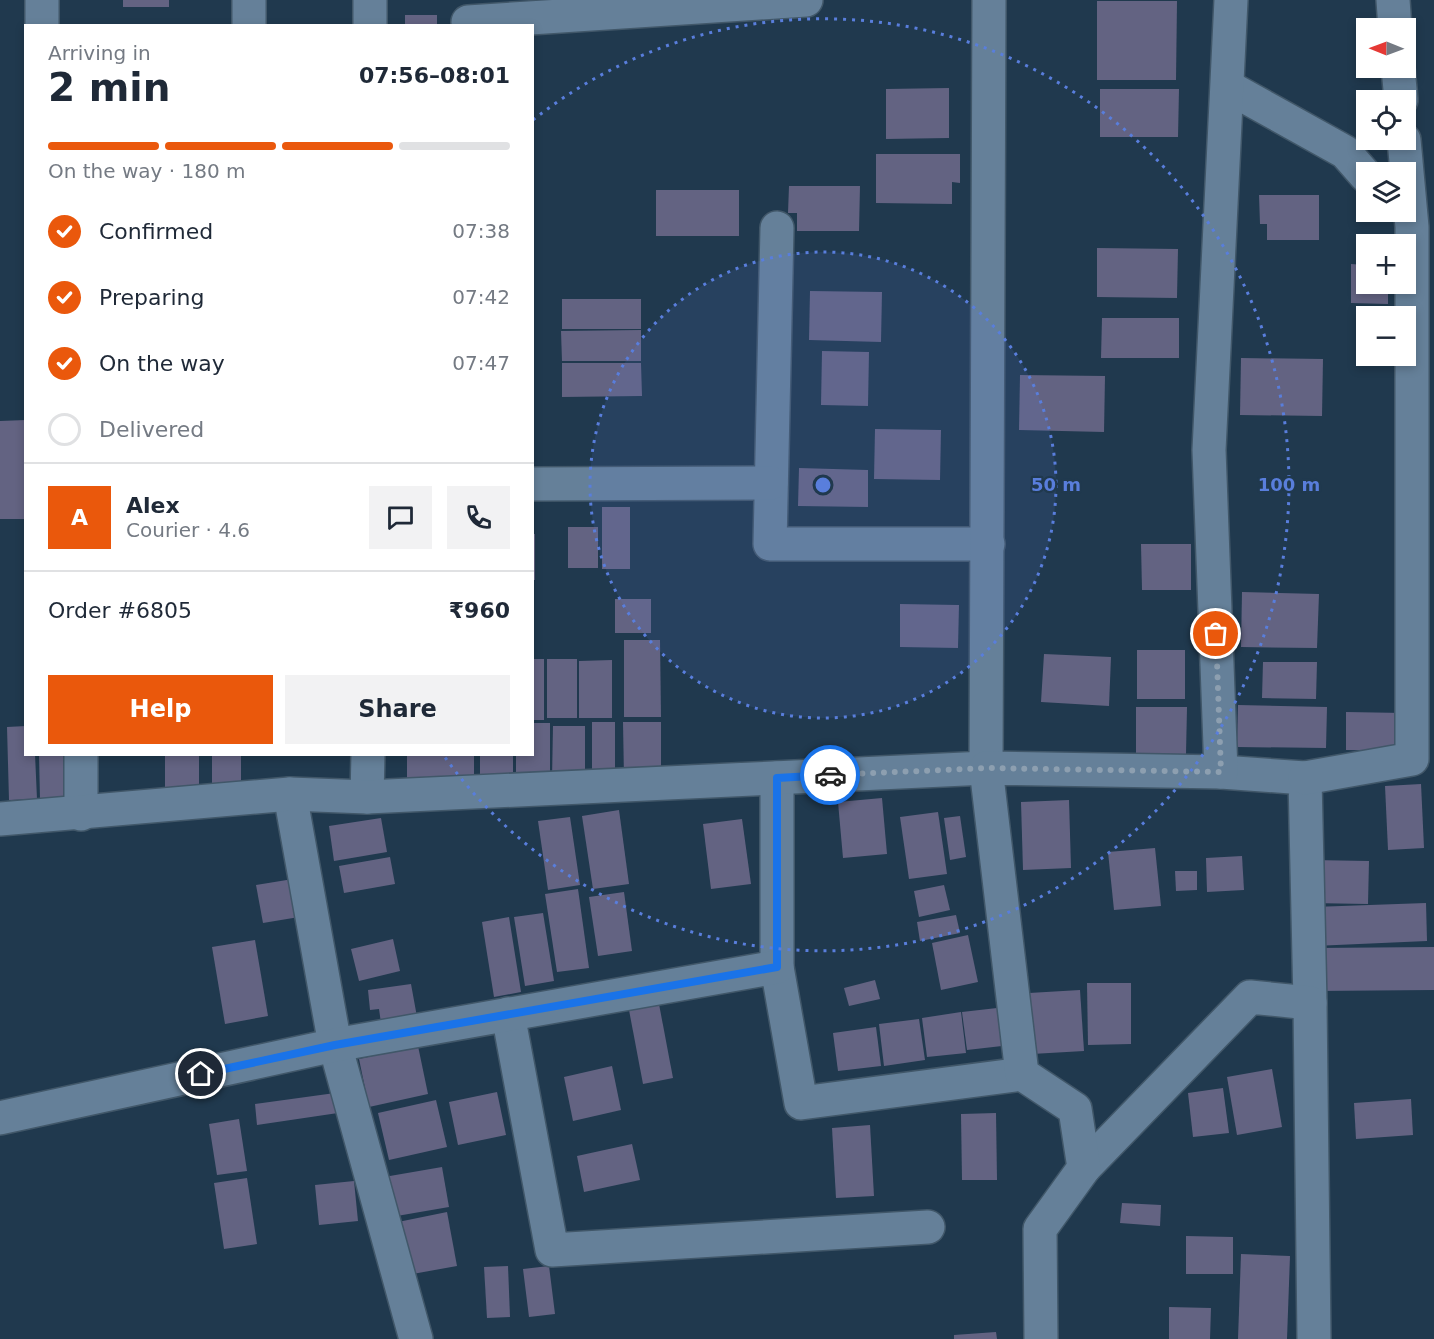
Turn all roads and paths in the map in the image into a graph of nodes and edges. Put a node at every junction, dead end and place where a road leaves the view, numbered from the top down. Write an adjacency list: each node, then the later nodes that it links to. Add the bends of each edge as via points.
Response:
1 (42, 0): 10 (street)
2 (249, 0): 11 (street)
3 (370, 0): 12 (street)
4 (806, 0): 9 (street)
5 (989, 0): 19 (street)
6 (1231, 0): 13 (street)
7 (1393, 0): 8 (street)
8 (1394, 18)
9 (468, 22)
10 (42, 24)
11 (249, 24)
12 (370, 24)
13 (1228, 87): 14 (street, via 1345,152); 23 (street, via 1209,450)
14 (1356, 165)
15 (1415, 222): 25 (street, via 1412,759)
16 (777, 228): 17 (street)
17 (771, 483): 18 (street); 19 (street, via 770,544)
18 (534, 484)
19 (988, 544): 22 (street)
20 (81, 756): 28 (street)
21 (368, 756): 27 (street)
22 (986, 768): 23 (street); 24 (street); 34 (street)
23 (1221, 772): 25 (street)
24 (777, 778): 27 (street); 30 (street)
25 (1305, 778): 31 (street)
26 (290, 794): 27 (street); 28 (street); 33 (street)
27 (367, 797)
28 (81, 814): 29 (street)
29 (0, 819)
30 (777, 967): 32 (street); 34 (street, via 801,1103)
31 (1310, 1003): 36 (street, via 1250,997); 40 (street)
32 (508, 1014): 33 (street); 37 (street, via 552,1250)
33 (335, 1045): 35 (street); 38 (street)
34 (1022, 1074): 36 (street, via 1075,1109)
35 (0, 1118)
36 (1084, 1168): 39 (street, via 1040,1229)
37 (928, 1227)
38 (416, 1339)
39 (1041, 1339)
40 (1314, 1339)

